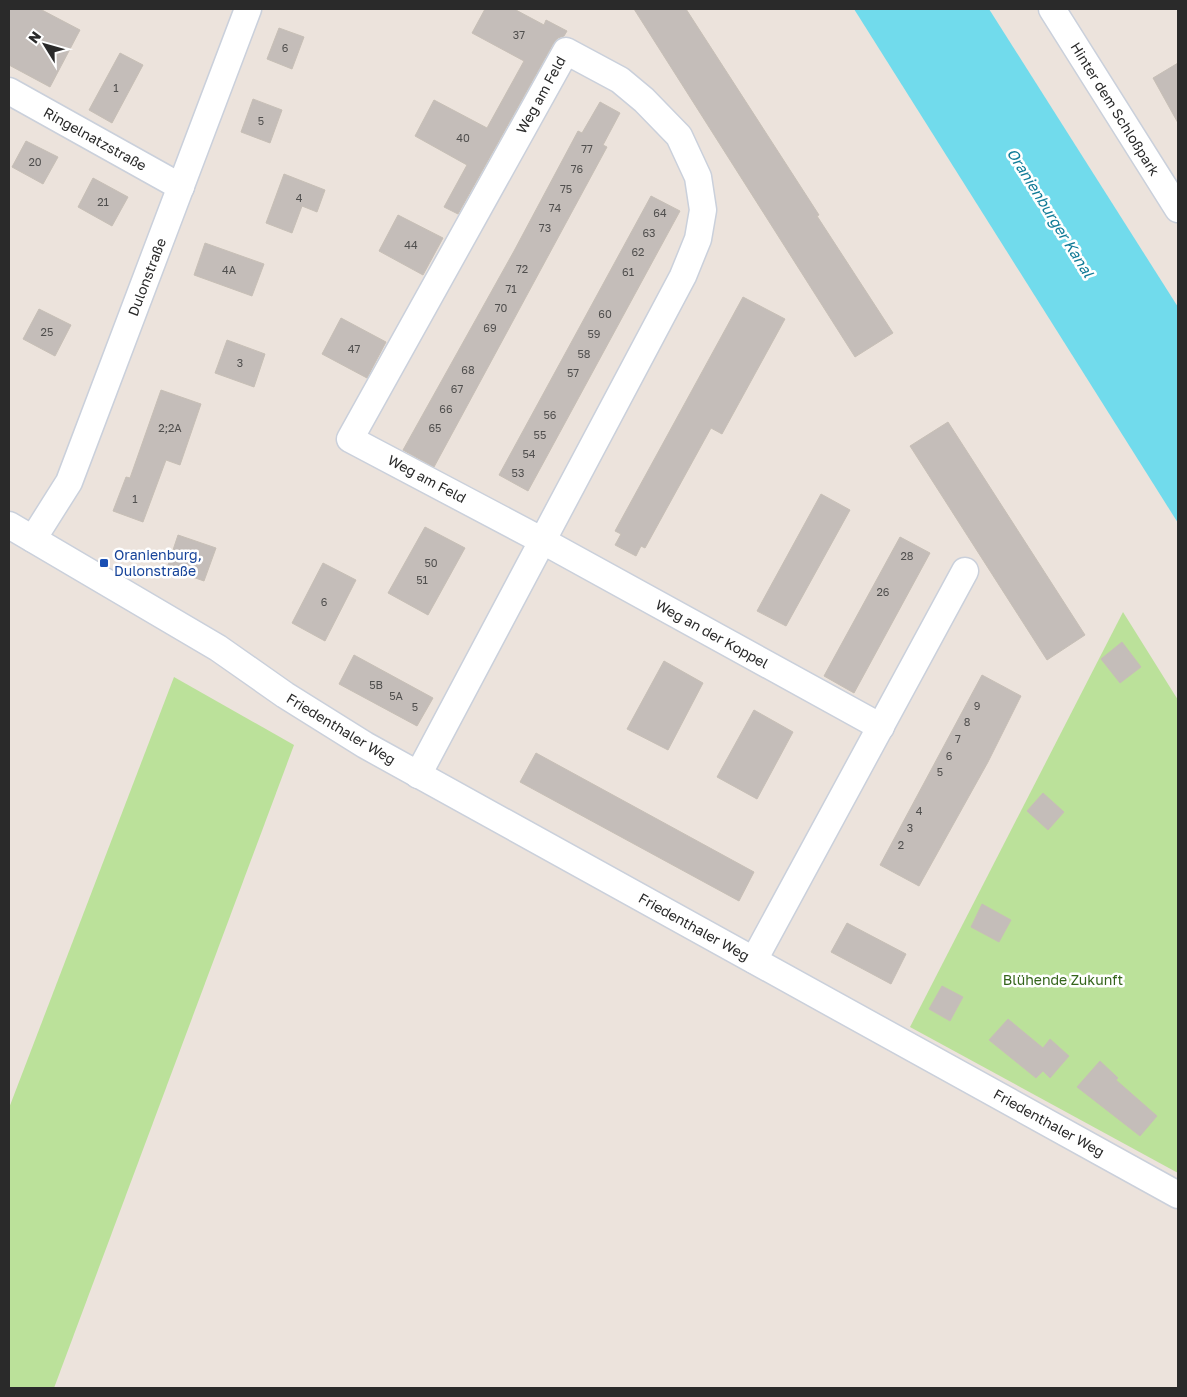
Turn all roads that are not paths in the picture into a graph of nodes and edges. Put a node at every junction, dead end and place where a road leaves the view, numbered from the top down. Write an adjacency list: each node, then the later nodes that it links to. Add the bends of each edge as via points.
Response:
1 (248, 9): 4 (street, Dulonstraße)
2 (1052, 9): 5 (street, Hinter dem Schloßpark)
3 (9, 91): 4 (street, Ringelnatzstraße)
4 (181, 187): 7 (street, Dulonstraße, via 69,482)
5 (1178, 209)
6 (9, 525): 7 (street, Friedenthaler Weg)
7 (33, 539): 11 (street, Friedenthaler Weg, via 218,648 291,699)
8 (543, 541): 8 (street, Weg am Feld, via 350,439 566,51 620,80 679,136 698,177 703,210 698,239 683,276); 10 (street, Weg an der Koppel); 11 (street, Weg am Feld)
9 (965, 571): 10 (street)
10 (880, 727): 12 (street)
11 (418, 775): 12 (street, Friedenthaler Weg)
12 (754, 960): 13 (street, Friedenthaler Weg)
13 (1178, 1195)

